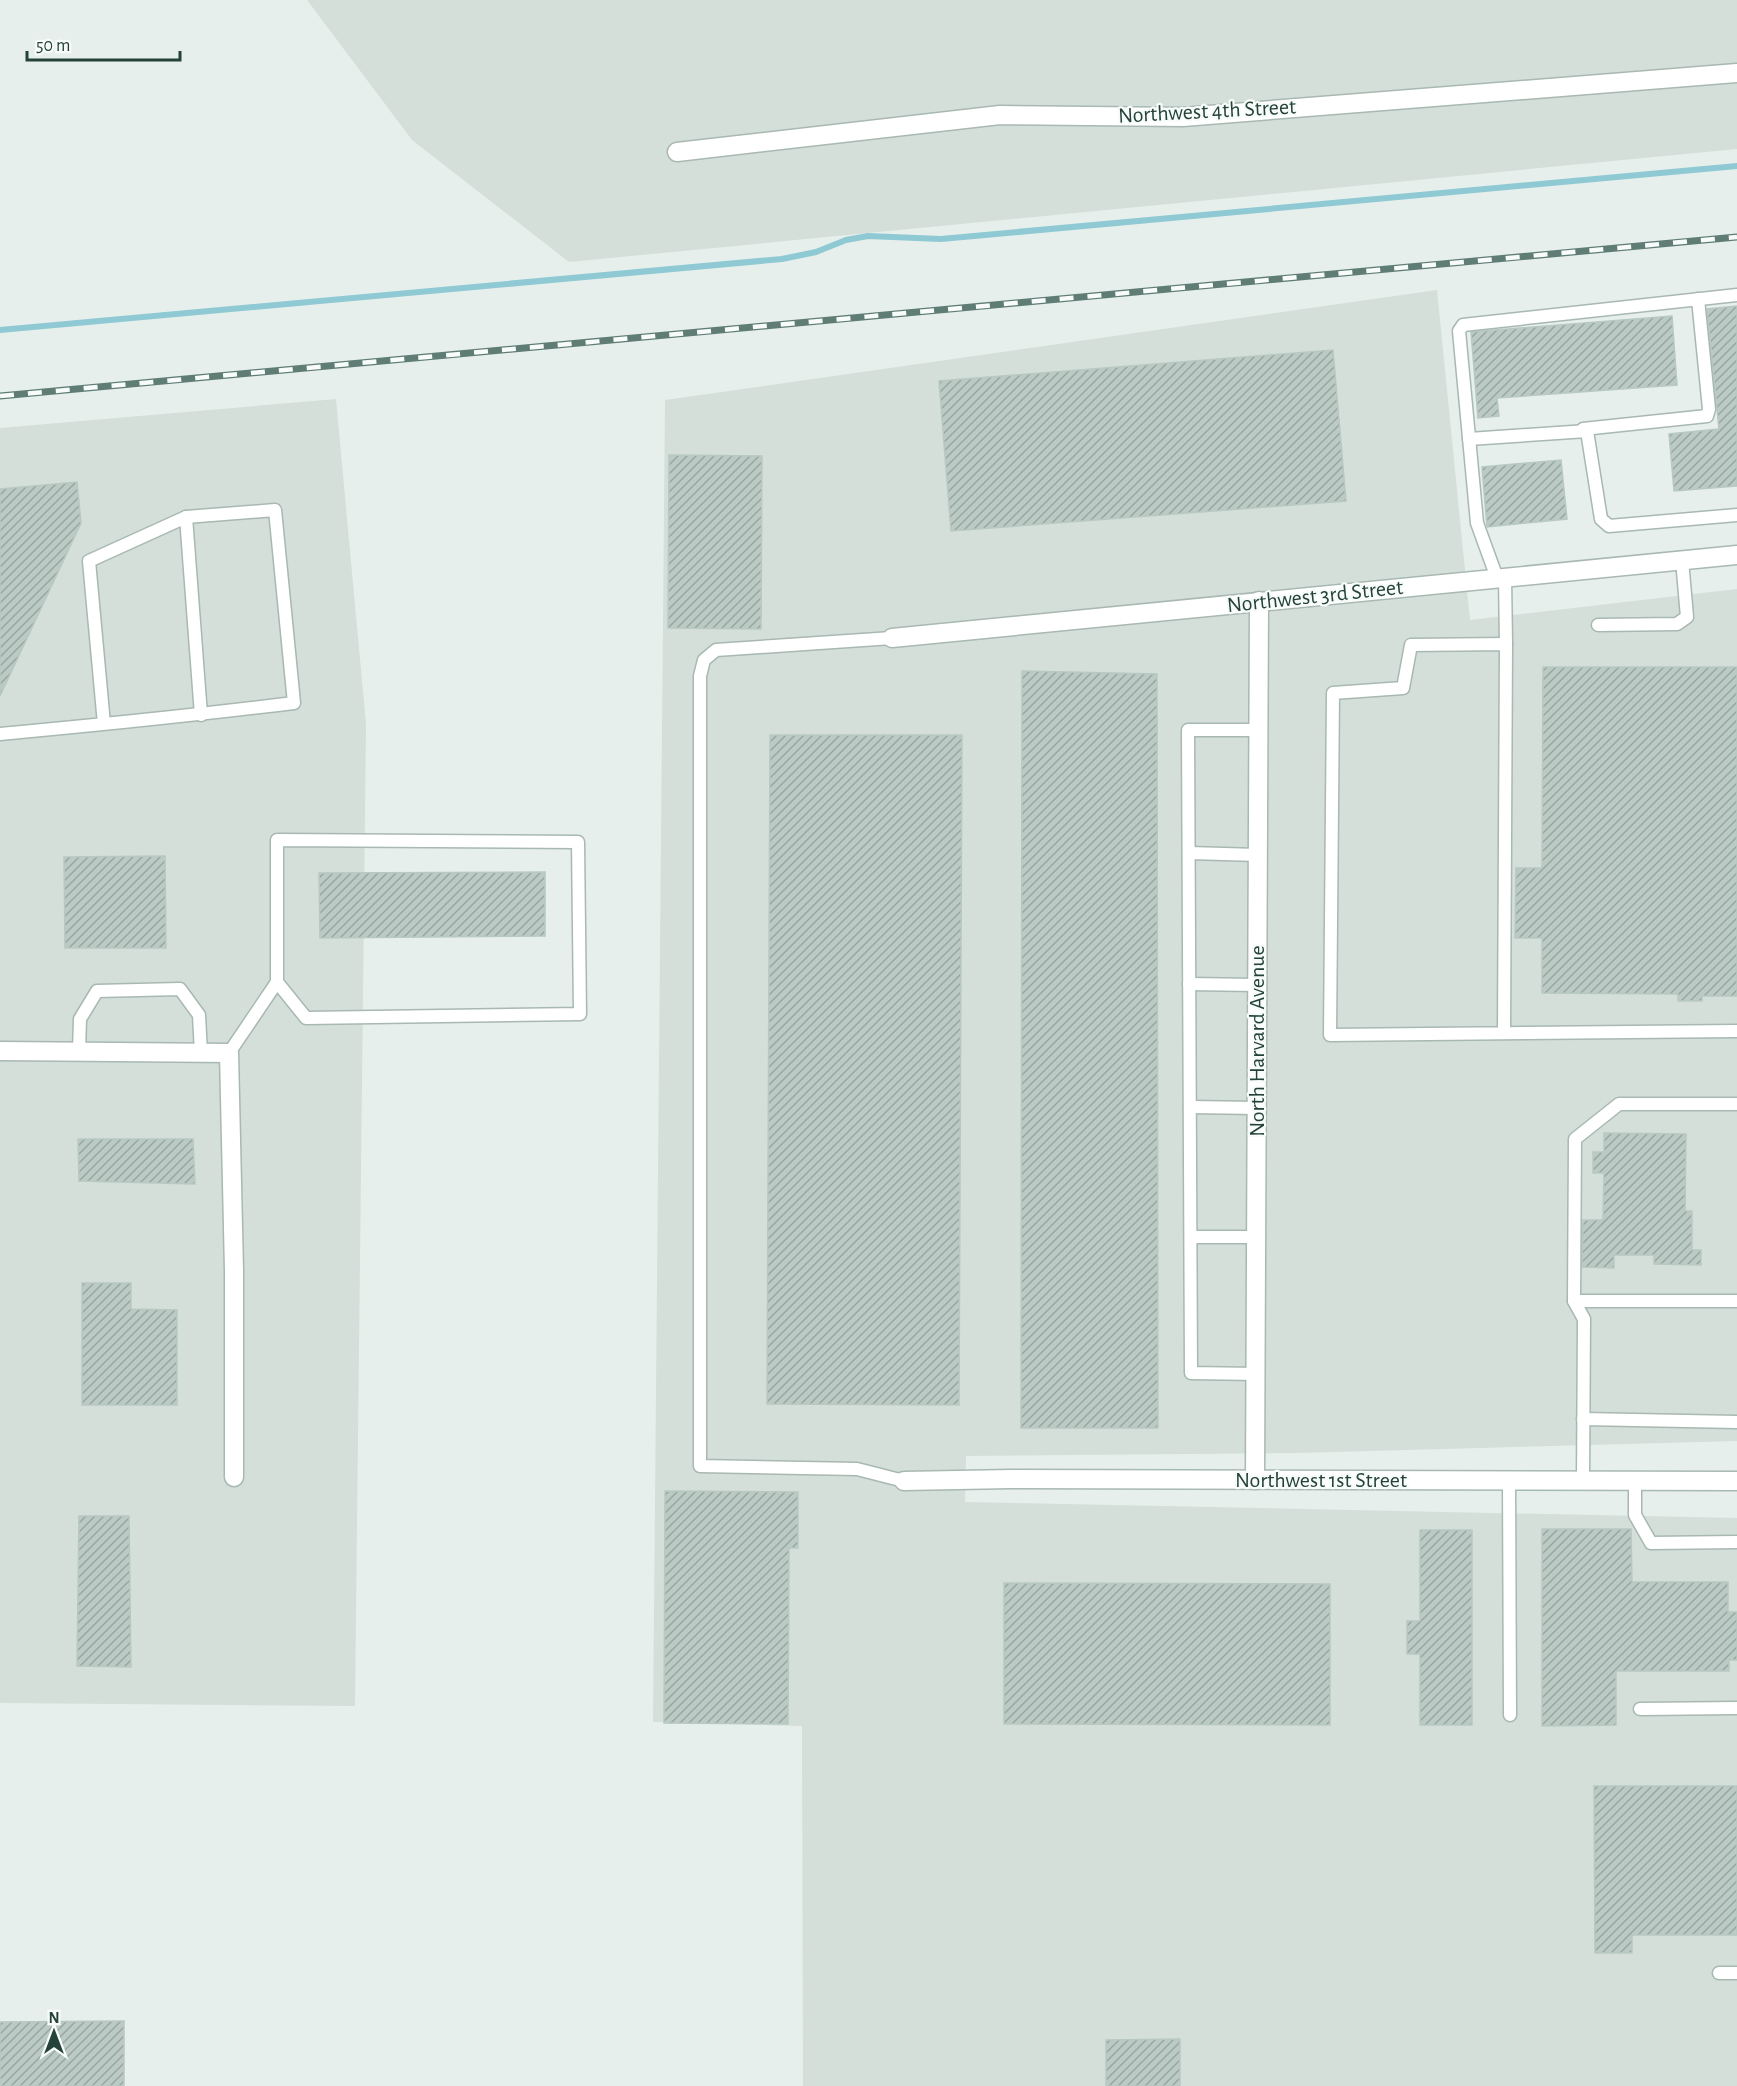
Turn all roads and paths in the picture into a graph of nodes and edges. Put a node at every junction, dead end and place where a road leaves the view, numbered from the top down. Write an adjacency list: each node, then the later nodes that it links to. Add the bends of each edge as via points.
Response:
1 (1737, 73): 2 (street, Northwest 4th Street, via 1183,117 1000,114)
2 (677, 152)
3 (1737, 295): 4 (lane)
4 (1698, 299): 5 (lane, via 1707,416); 6 (lane, via 1463,326 1459,331)
5 (1583, 429): 6 (lane); 7 (lane, via 1589,434 1604,524)
6 (1469, 439): 11 (lane, via 1477,523)
7 (1737, 515)
8 (186, 517): 16 (lane); 16 (lane, via 275,510 294,703); 17 (lane, via 89,561)
9 (1737, 555): 10 (street, Northwest 3rd Street)
10 (1682, 560): 11 (street, Northwest 3rd Street); 13 (lane, via 1687,617 1677,624)
11 (1501, 577): 12 (street, Northwest 3rd Street); 15 (lane)
12 (1259, 601): 14 (street, Northwest 3rd Street); 18 (street, North Harvard Avenue)
13 (1598, 625)
14 (892, 638): 47 (lane, via 716,650 704,660 700,676 700,1466 857,1469)
15 (1506, 644): 26 (lane); 26 (lane, via 1412,645 1403,688 1333,693 1330,1035)
16 (201, 714): 17 (lane)
17 (104, 724): 19 (lane)
18 (1258, 730): 20 (lane, via 1188,730); 21 (street, North Harvard Avenue)
19 (0, 734)
20 (1189, 854): 21 (lane); 23 (lane)
21 (1258, 855): 24 (street, North Harvard Avenue)
22 (278, 982): 22 (lane, via 277,840 578,842 580,1014 306,1018); 30 (lane)
23 (1190, 984): 24 (lane); 32 (lane)
24 (1257, 985): 33 (street, North Harvard Avenue)
25 (1737, 1031): 26 (lane)
26 (1504, 1033)
27 (0, 1051): 28 (street)
28 (79, 1051): 29 (street); 29 (lane, via 80,1019 97,991 180,989 200,1015)
29 (201, 1053): 30 (street)
30 (229, 1053): 41 (street)
31 (1737, 1104): 36 (lane, via 1619,1104 1575,1139)
32 (1190, 1107): 33 (lane); 34 (lane)
33 (1257, 1108): 35 (street, North Harvard Avenue)
34 (1191, 1237): 35 (lane); 38 (lane, via 1191,1373)
35 (1256, 1238): 38 (street, North Harvard Avenue)
36 (1574, 1301): 37 (lane); 39 (lane, via 1584,1319)
37 (1737, 1301)
38 (1256, 1374): 42 (street, North Harvard Avenue)
39 (1584, 1419): 40 (lane); 44 (lane)
40 (1737, 1422)
41 (234, 1477)
42 (1255, 1480): 43 (street, Northwest 1st Street); 47 (street, Northwest 1st Street)
43 (1509, 1481): 44 (street, Northwest 1st Street); 51 (lane)
44 (1583, 1481): 45 (street, Northwest 1st Street)
45 (1635, 1481): 46 (street, Northwest 1st Street); 48 (lane, via 1635,1515 1651,1543)
46 (1737, 1481)
47 (904, 1482)
48 (1737, 1542)
49 (1737, 1708): 50 (lane)
50 (1640, 1709)
51 (1510, 1715)
52 (1719, 1973): 53 (lane)
53 (1737, 1973)

